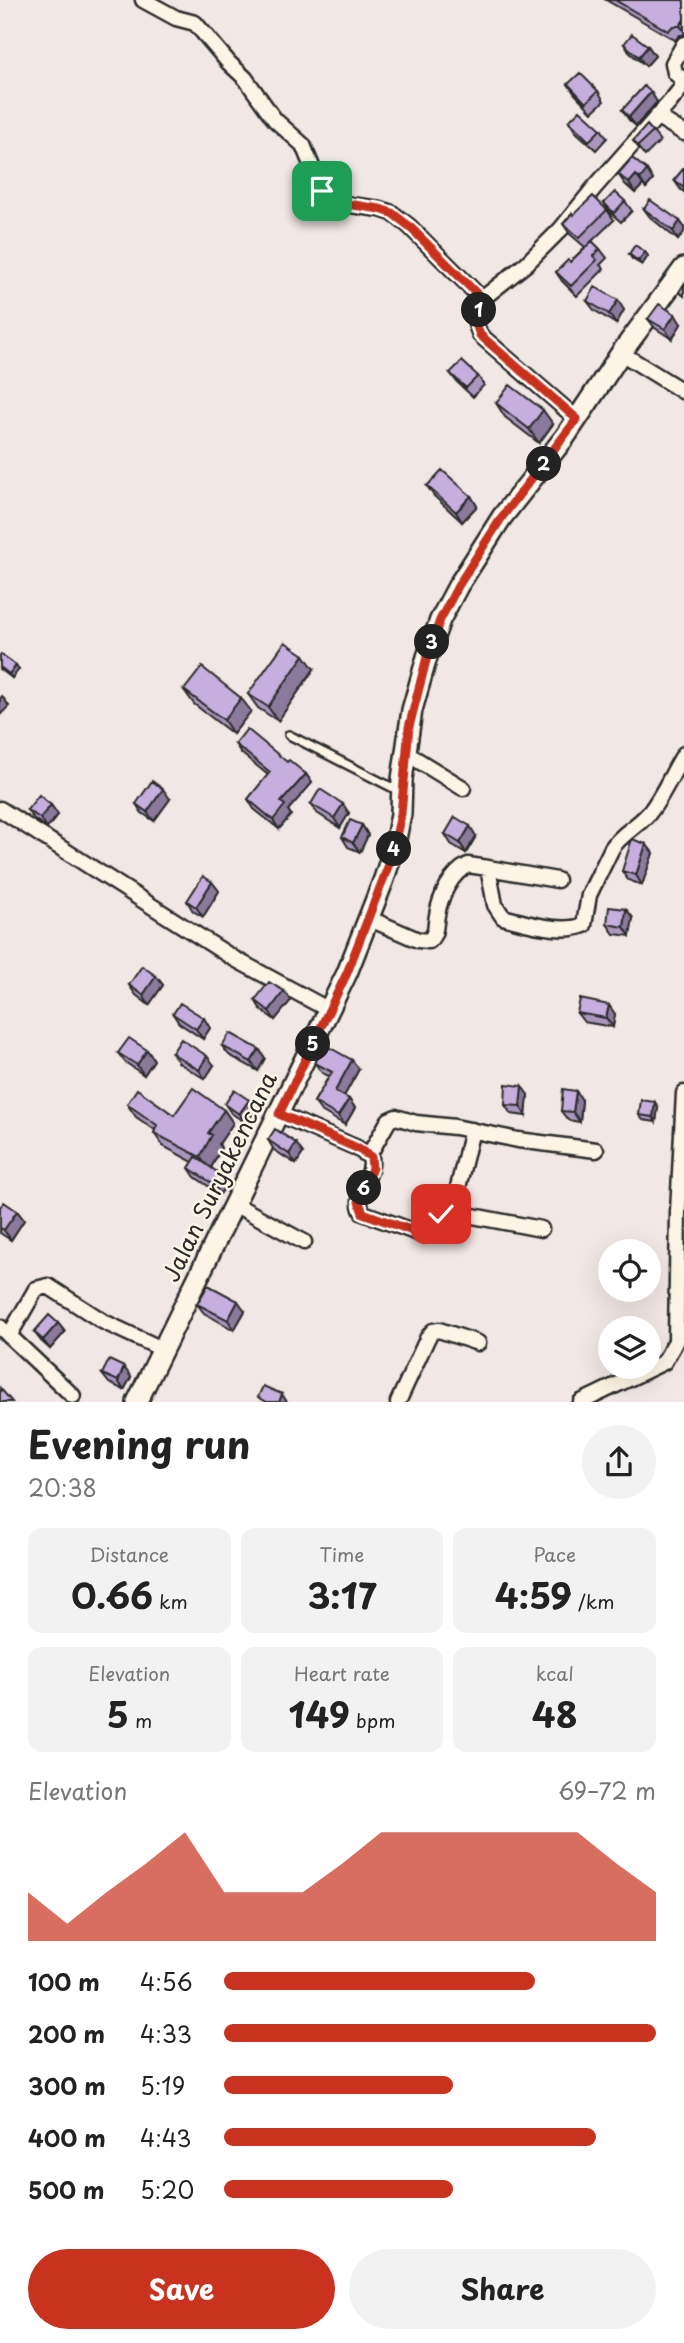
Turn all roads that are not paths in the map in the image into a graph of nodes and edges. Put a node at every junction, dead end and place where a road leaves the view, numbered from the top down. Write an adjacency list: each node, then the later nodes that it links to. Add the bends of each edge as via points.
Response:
1 (142, 0): 6 (street, via 195,23 245,78 275,120 303,145 328,198 392,213)
2 (684, 44): 3 (street, via 673,63 682,87)
3 (658, 117): 4 (street); 6 (street, via 561,229)
4 (684, 132)
5 (684, 268): 7 (street, Jalan Suryakencana)
6 (482, 299): 9 (street, via 476,324 480,335)
7 (621, 353): 8 (street); 9 (street, Jalan Suryakencana)
8 (684, 392)
9 (577, 419): 11 (street, Jalan Suryakencana, via 502,517 448,604 418,688)
10 (289, 735): 14 (lane)
11 (405, 753): 13 (street); 14 (street, Jalan Suryakencana)
12 (684, 754): 16 (street, via 651,810 612,848 589,895 584,925 544,927 503,917 495,905)
13 (463, 788)
14 (402, 793): 18 (street, Jalan Suryakencana, via 395,844)
15 (0, 809): 19 (street, via 233,958)
16 (488, 868): 17 (street); 18 (street, via 468,865 453,878 429,941)
17 (557, 880)
18 (368, 918): 19 (street, Jalan Suryakencana)
19 (329, 1010): 21 (street, Jalan Suryakencana)
20 (684, 1093): 35 (street, via 677,1341 664,1362)
21 (279, 1114): 24 (street); 25 (street, Jalan Suryakencana)
22 (472, 1130): 23 (street); 24 (street, via 393,1118); 26 (street)
23 (596, 1150)
24 (369, 1155): 26 (street, via 372,1168 359,1202 363,1213 427,1235 441,1214)
25 (234, 1204): 28 (street); 31 (street, Jalan Suryakencana)
26 (452, 1212): 27 (street)
27 (541, 1229)
28 (304, 1242)
29 (5, 1331): 31 (street, via 36,1289 48,1286 104,1322); 32 (street)
30 (478, 1342): 34 (street, via 433,1331)
31 (162, 1349): 33 (street, Jalan Suryakencana)
32 (73, 1396)
33 (141, 1400)
34 (398, 1402)
35 (581, 1402)

